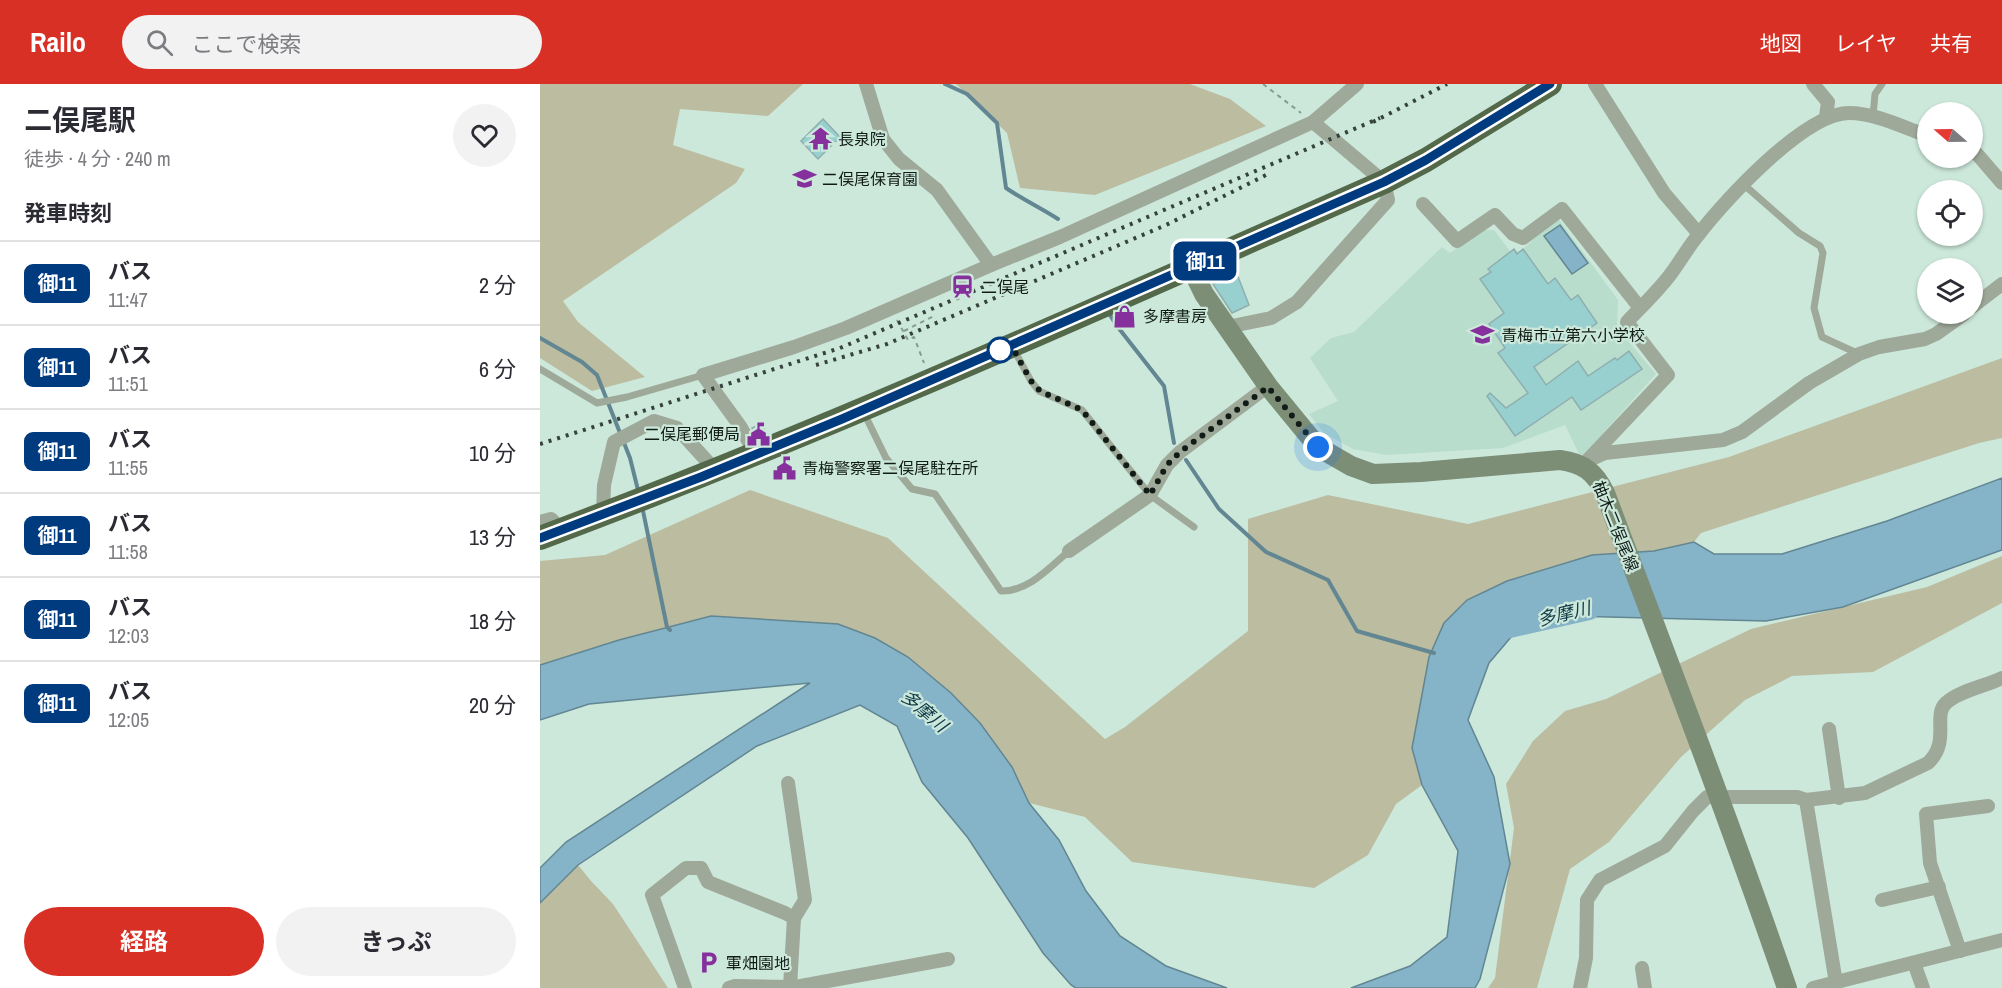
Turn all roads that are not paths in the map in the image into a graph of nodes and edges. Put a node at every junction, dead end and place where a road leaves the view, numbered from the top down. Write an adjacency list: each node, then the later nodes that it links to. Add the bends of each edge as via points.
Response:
1 (866, 84): 17 (street, via 883,139 899,159 937,190)
2 (1357, 84): 9 (street)
3 (1550, 84): 12 (highway)
4 (1595, 84): 16 (street, via 1664,193)
5 (1813, 84): 8 (street, via 1827,102)
6 (1882, 84): 7 (lane, via 1875,94)
7 (1873, 116): 8 (street, via 1848,113); 10 (street)
8 (1826, 117): 13 (street)
9 (1313, 122): 12 (street); 17 (street)
10 (1917, 132)
11 (1983, 161): 14 (street)
12 (1384, 182): 18 (highway); 23 (street, via 1388,200 1297,302 1271,318)
13 (1742, 183): 16 (street); 25 (lane, via 1799,233 1820,246 1823,253 1814,308 1822,337)
14 (2002, 183)
15 (1423, 204): 21 (street, via 1457,241 1495,215 1513,234 1523,238 1562,208)
16 (1699, 234): 21 (street)
17 (991, 265): 27 (street, via 846,328)
18 (1191, 267): 23 (main road, 柚木二俣尾線); 24 (highway)
19 (2002, 284): 20 (street)
20 (1983, 299)
21 (1640, 308): 31 (street, via 1627,322 1668,375)
22 (1951, 324): 25 (street, via 1925,339)
23 (1227, 327): 28 (main road, 柚木二俣尾線)
24 (1011, 345): 29 (highway); 33 (lane, via 1040,391 1082,410)
25 (1859, 354): 31 (street, via 1809,383 1742,432 1723,440 1605,453)
26 (540, 369): 27 (lane, via 597,403)
27 (703, 375): 30 (street)
28 (1268, 387): 31 (main road, 柚木二俣尾線, via 1318,447 1373,474 1546,461); 33 (street, via 1180,452 1167,465)
29 (863, 410): 30 (highway); 37 (lane, via 886,458 912,489 935,494 1001,591 1036,580)
30 (756, 455): 32 (highway)
31 (1583, 465): 58 (main road, 柚木二俣尾線, via 1605,493)
32 (709, 474): 34 (highway); 34 (street, via 677,428 654,421 614,442 604,485)
33 (1150, 495): 35 (lane); 37 (street)
34 (607, 513): 36 (highway)
35 (1194, 527)
36 (547, 530)
37 (1069, 552)
38 (2002, 678): 41 (street, via 1945,704 1940,714 1940,745 1928,763 1865,793)
39 (1829, 729): 41 (street)
40 (788, 783): 46 (street, via 805,900)
41 (1839, 798): 42 (street)
42 (1806, 800): 52 (street); 56 (street, via 1707,797 1665,846 1600,880 1587,900 1586,958)
43 (1988, 806): 44 (street, via 1926,814 1930,862)
44 (1939, 887): 45 (street); 48 (street)
45 (1882, 900)
46 (794, 918): 53 (street); 54 (street, via 708,882 701,868 686,868 652,895)
47 (2002, 940): 48 (street)
48 (1960, 951): 50 (street)
49 (948, 959): 53 (street)
50 (1914, 963): 52 (street); 60 (street)
51 (1642, 968): 57 (street)
52 (1836, 983): 59 (street)
53 (790, 987): 55 (street)
54 (685, 988)
55 (729, 988)
56 (1580, 988)
57 (1645, 988)
58 (1786, 988)
59 (1813, 988)
60 (1923, 988)

